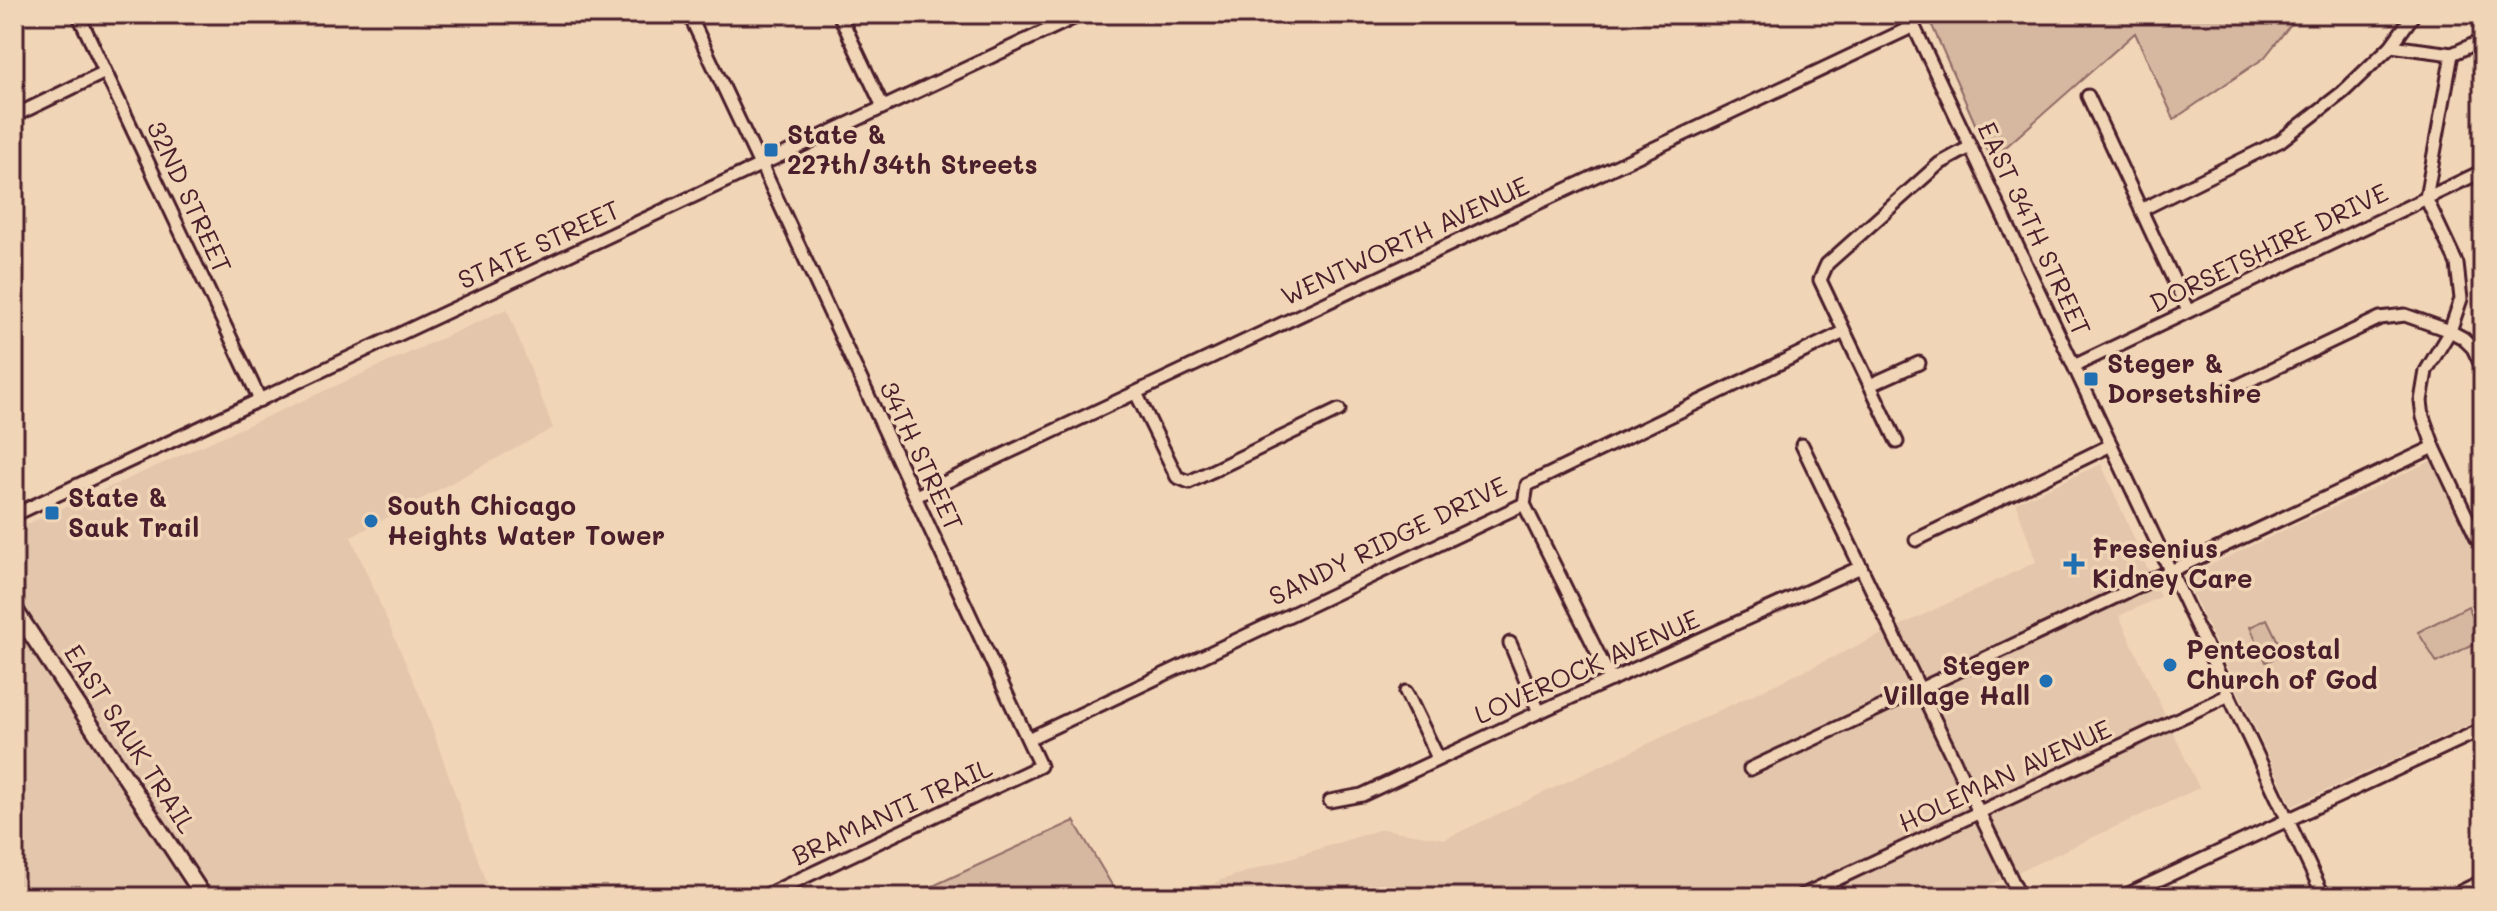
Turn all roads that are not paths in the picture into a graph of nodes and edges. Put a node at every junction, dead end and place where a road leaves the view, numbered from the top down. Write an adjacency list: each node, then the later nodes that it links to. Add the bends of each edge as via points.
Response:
1 (78, 14): 11 (street, 32ND STREET)
2 (689, 14): 16 (street, 34TH STREET)
3 (839, 14): 13 (street)
4 (1082, 14): 13 (street, STATE STREET)
5 (1908, 14): 7 (street, EAST 34TH STREET)
6 (2414, 14): 9 (street)
7 (1914, 26): 15 (street, EAST 34TH STREET); 28 (street, WENTWORTH AVENUE)
8 (2483, 40): 10 (street)
9 (2391, 46): 10 (street); 19 (street, via 2280,141)
10 (2452, 54): 18 (street)
11 (105, 72): 14 (street); 29 (street, 32ND STREET)
12 (2088, 96): 19 (street)
13 (883, 107): 16 (street, STATE STREET)
14 (14, 116)
15 (1970, 147): 22 (street, via 1939,164 1827,264 1820,280); 24 (street, EAST 34TH STREET)
16 (761, 165): 29 (street, STATE STREET); 35 (street, 34TH STREET)
17 (2483, 171): 18 (street, DORSETSHIRE DRIVE)
18 (2426, 198): 20 (street, DORSETSHIRE DRIVE); 21 (street, via 2457,264 2461,299)
19 (2141, 210): 20 (street)
20 (2188, 311): 24 (street, DORSETSHIRE DRIVE)
21 (2450, 331): 25 (street, via 2473,348); 27 (street, via 2405,315 2380,318); 34 (street, via 2423,383 2423,417)
22 (1844, 332): 26 (street); 36 (street, SANDY RIDGE DRIVE, via 1527,485)
23 (1919, 363): 26 (street)
24 (2074, 366): 33 (street, EAST 34TH STREET)
25 (2483, 369)
26 (1870, 385): 31 (street)
27 (2225, 392)
28 (1136, 393): 30 (street, via 1177,477 1189,482); 35 (street, WENTWORTH AVENUE)
29 (260, 400): 37 (street, STATE STREET)
30 (1339, 410)
31 (1897, 442)
32 (1802, 445): 40 (street)
33 (2111, 445): 38 (street); 41 (street, EAST 34TH STREET)
34 (2434, 447): 39 (street); 41 (street)
35 (916, 496): 50 (street, 34TH STREET)
36 (1524, 504): 44 (street); 50 (street, SANDY RIDGE DRIVE)
37 (14, 515)
38 (1916, 540)
39 (2483, 551)
40 (1861, 567): 44 (street, LOVEROCK AVENUE); 45 (street)
41 (2170, 572): 45 (street); 47 (street, EAST 34TH STREET)
42 (14, 608): 58 (main road, EAST SAUK TRAIL)
43 (1510, 643): 48 (street)
44 (1611, 680): 48 (street, LOVEROCK AVENUE)
45 (1919, 688): 53 (street); 55 (street)
46 (1406, 692): 51 (street)
47 (2229, 695): 55 (street, HOLEMAN AVENUE); 56 (street, EAST 34TH STREET)
48 (1539, 712): 51 (street, LOVEROCK AVENUE)
49 (2483, 729): 56 (street)
50 (1028, 739): 52 (street, 34TH STREET)
51 (1438, 758): 54 (street, LOVEROCK AVENUE, via 1362,795)
52 (1040, 766): 59 (street, BRAMANTI TRAIL)
53 (1750, 769)
54 (1330, 801)
55 (1979, 812): 60 (street, HOLEMAN AVENUE); 61 (street)
56 (2287, 820): 62 (street); 63 (street, EAST 34TH STREET)
57 (2483, 881): 64 (street)
58 (204, 897)
59 (762, 897)
60 (1799, 897)
61 (2020, 897)
62 (2122, 897)
63 (2324, 897)
64 (2450, 897)

